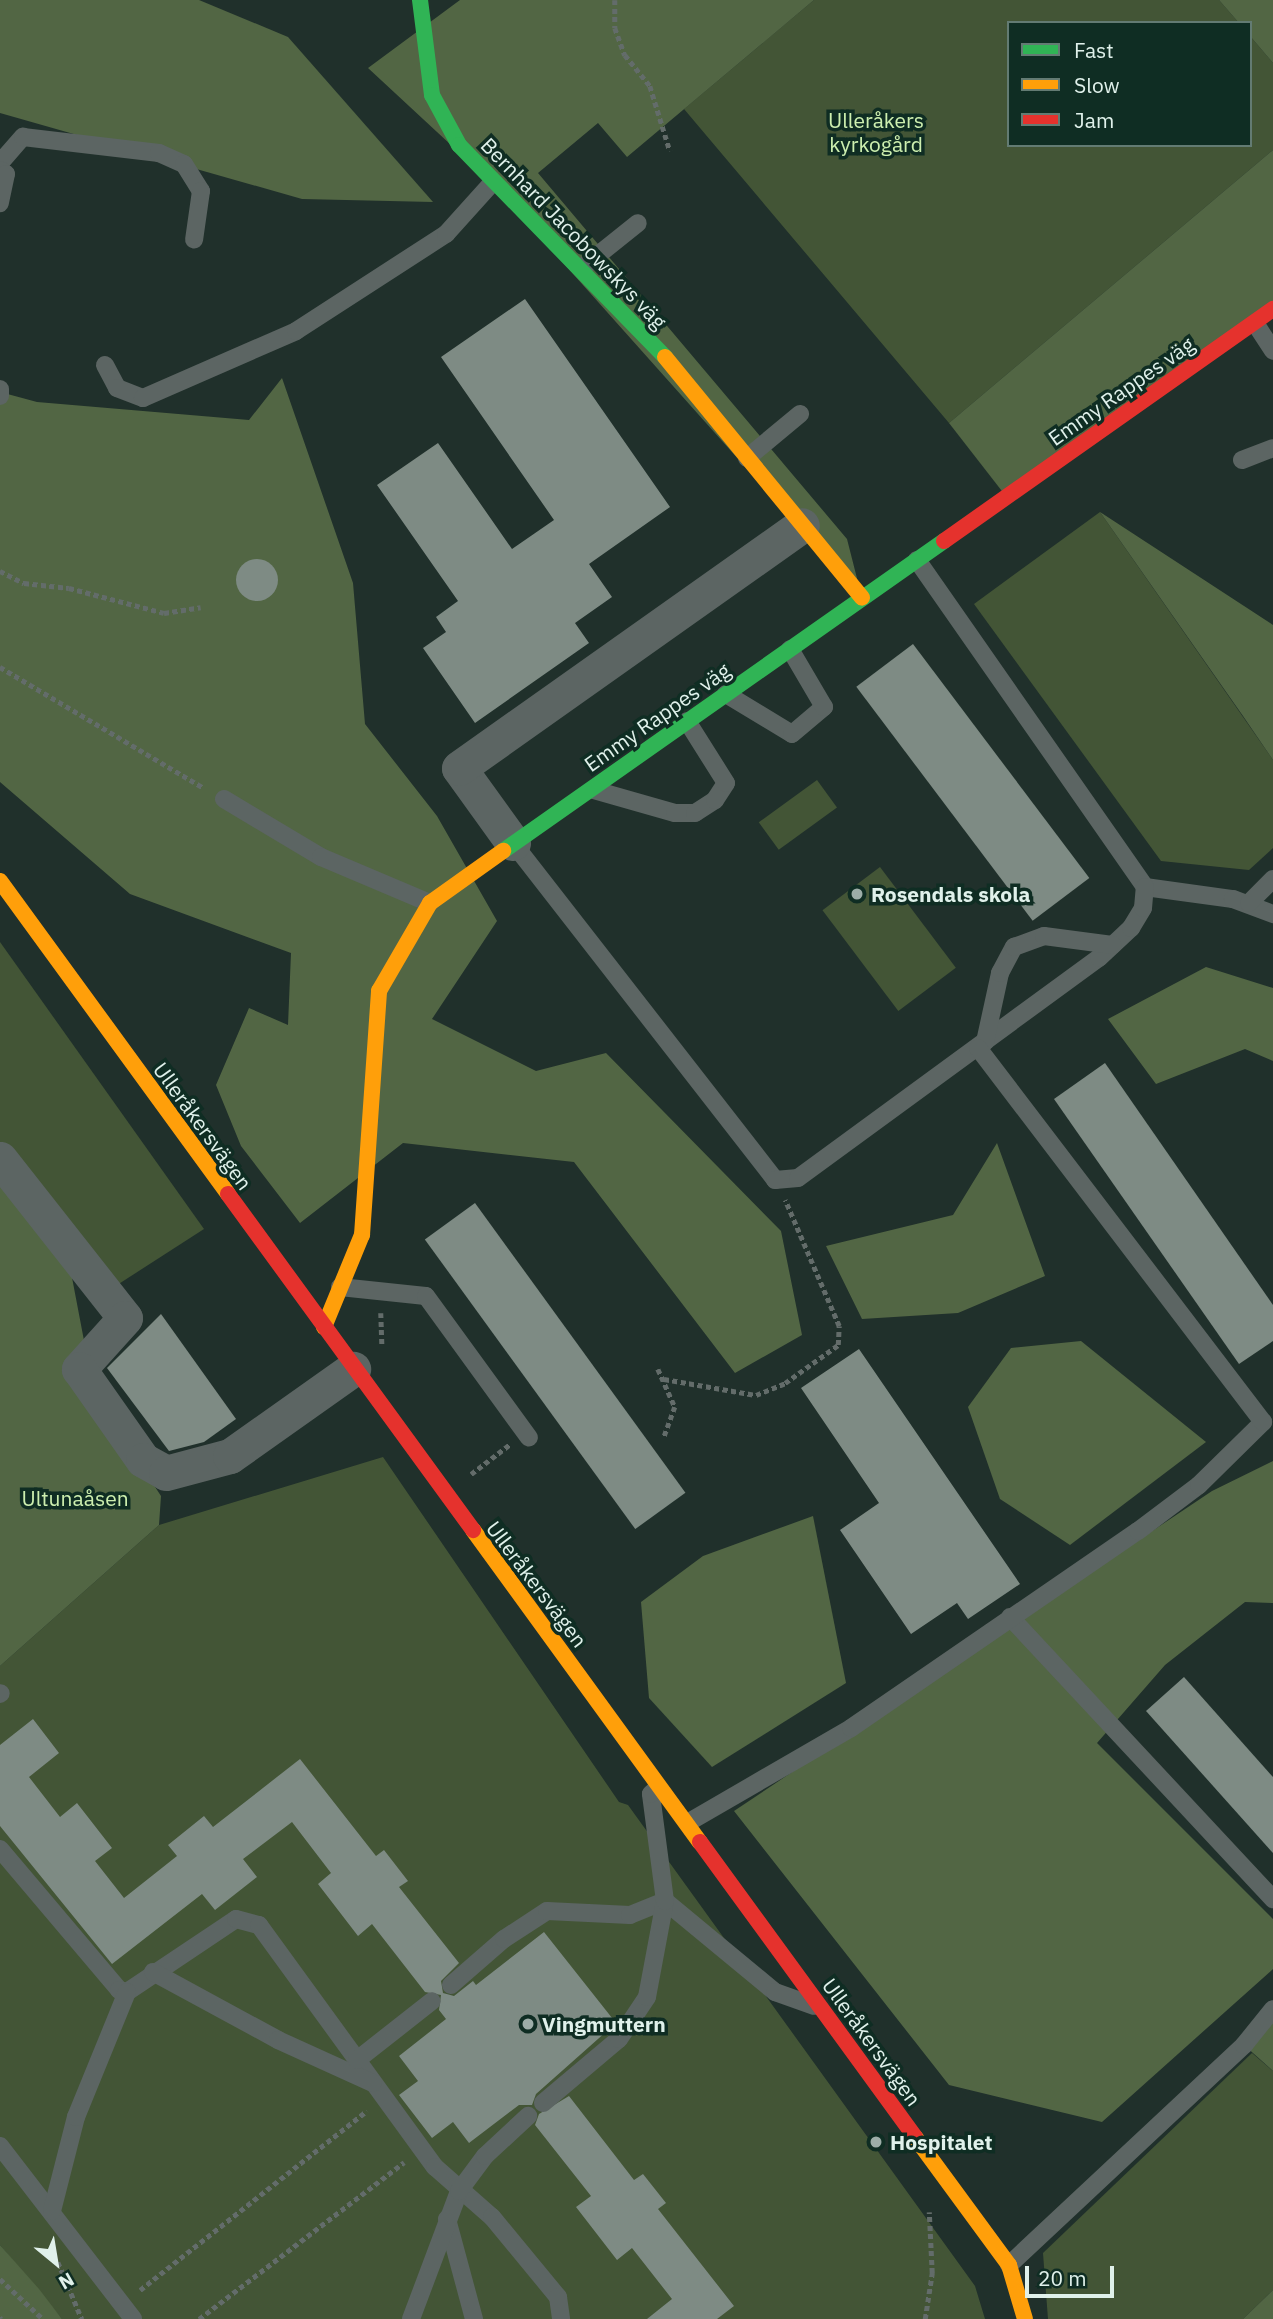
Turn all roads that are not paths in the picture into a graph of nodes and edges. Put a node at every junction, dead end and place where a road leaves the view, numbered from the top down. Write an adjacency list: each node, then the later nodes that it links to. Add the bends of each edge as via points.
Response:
1 (420, 0): 4 (street, Bernhard Jacobowskys väg, via 432,95 459,145)
2 (0, 163): 7 (lane, via 23,136 159,153 184,163 201,191)
3 (0, 170): 5 (lane, via 6,174)
4 (492, 184): 8 (street, Bernhard Jacobowskys väg); 12 (lane, via 446,234 296,331 143,398 117,388)
5 (0, 203)
6 (638, 223): 8 (lane)
7 (194, 240)
8 (583, 267): 17 (street, Bernhard Jacobowskys väg)
9 (1273, 309): 10 (street, Emmy Rappes väg)
10 (1255, 323): 11 (lane); 20 (street, Emmy Rappes väg)
11 (1273, 351)
12 (105, 365)
13 (0, 389): 14 (lane)
14 (0, 396)
15 (800, 414): 17 (lane)
16 (1273, 448): 18 (lane)
17 (747, 458): 19 (street, Bernhard Jacobowskys väg)
18 (1242, 460)
19 (802, 525): 21 (street, Bernhard Jacobowskys väg); 27 (street, via 459,768)
20 (917, 560): 21 (street, Emmy Rappes väg); 30 (lane)
21 (862, 598): 22 (street, Emmy Rappes väg)
22 (790, 649): 23 (street, Emmy Rappes väg); 23 (lane, via 824,707 792,734)
23 (726, 694): 24 (street, Emmy Rappes väg)
24 (687, 722): 25 (street, Emmy Rappes väg); 25 (lane, via 726,783 715,800 695,813 675,813)
25 (591, 789): 27 (street, Emmy Rappes väg)
26 (224, 799): 31 (lane, via 321,857)
27 (513, 843): 31 (street, Emmy Rappes väg); 35 (lane, via 775,1180 798,1178)
28 (1273, 879): 32 (lane)
29 (0, 881): 38 (street, Ulleråkersvägen)
30 (1144, 887): 32 (lane); 34 (lane, via 1143,908)
31 (430, 902): 37 (street, Emmy Rappes väg, via 379,991 362,1235)
32 (1249, 903): 33 (lane)
33 (1273, 914)
34 (1112, 946): 35 (lane); 35 (lane, via 1044,936 1014,947 1000,973)
35 (982, 1045): 40 (lane)
36 (0, 1159): 39 (street, via 125,1318 79,1369 143,1460 166,1473 230,1456)
37 (340, 1287): 38 (street, Emmy Rappes väg); 41 (lane, via 426,1296)
38 (324, 1327): 39 (street, Ulleråkersvägen)
39 (353, 1369): 43 (street, Ulleråkersvägen)
40 (1268, 1421): 42 (lane, via 1199,1485)
41 (527, 1435)
42 (1010, 1617): 44 (lane, via 851,1728); 46 (lane)
43 (662, 1784): 44 (street, Ulleråkersvägen); 47 (lane, via 651,1794)
44 (689, 1822): 52 (street, Ulleråkersvägen)
45 (0, 1849): 50 (lane, via 111,1984)
46 (1273, 1899)
47 (665, 1901): 49 (lane, via 630,1914 547,1911 504,1939); 52 (lane, via 775,1992); 56 (lane, via 647,1997 635,2020 591,2067)
48 (153, 1972): 50 (lane); 54 (lane, via 225,1925 248,1918 259,1925); 55 (lane)
49 (450, 1985)
50 (127, 1992): 60 (lane, via 76,2117)
51 (432, 2001): 54 (lane)
52 (821, 2008): 62 (street, Ulleråkersvägen)
53 (1273, 2009): 62 (lane, via 1244,2045)
54 (357, 2060): 55 (lane)
55 (378, 2090): 59 (lane)
56 (544, 2103)
57 (528, 2116): 59 (lane, via 485,2155)
58 (0, 2146): 60 (lane)
59 (458, 2191): 61 (lane); 66 (lane, via 492,2217 558,2297)
60 (52, 2211): 63 (lane)
61 (447, 2219): 64 (lane); 65 (lane)
62 (1009, 2265): 67 (street, Ulleråkersvägen)
63 (127, 2312)
64 (411, 2319)
65 (474, 2319)
66 (561, 2319)
67 (1025, 2319)

